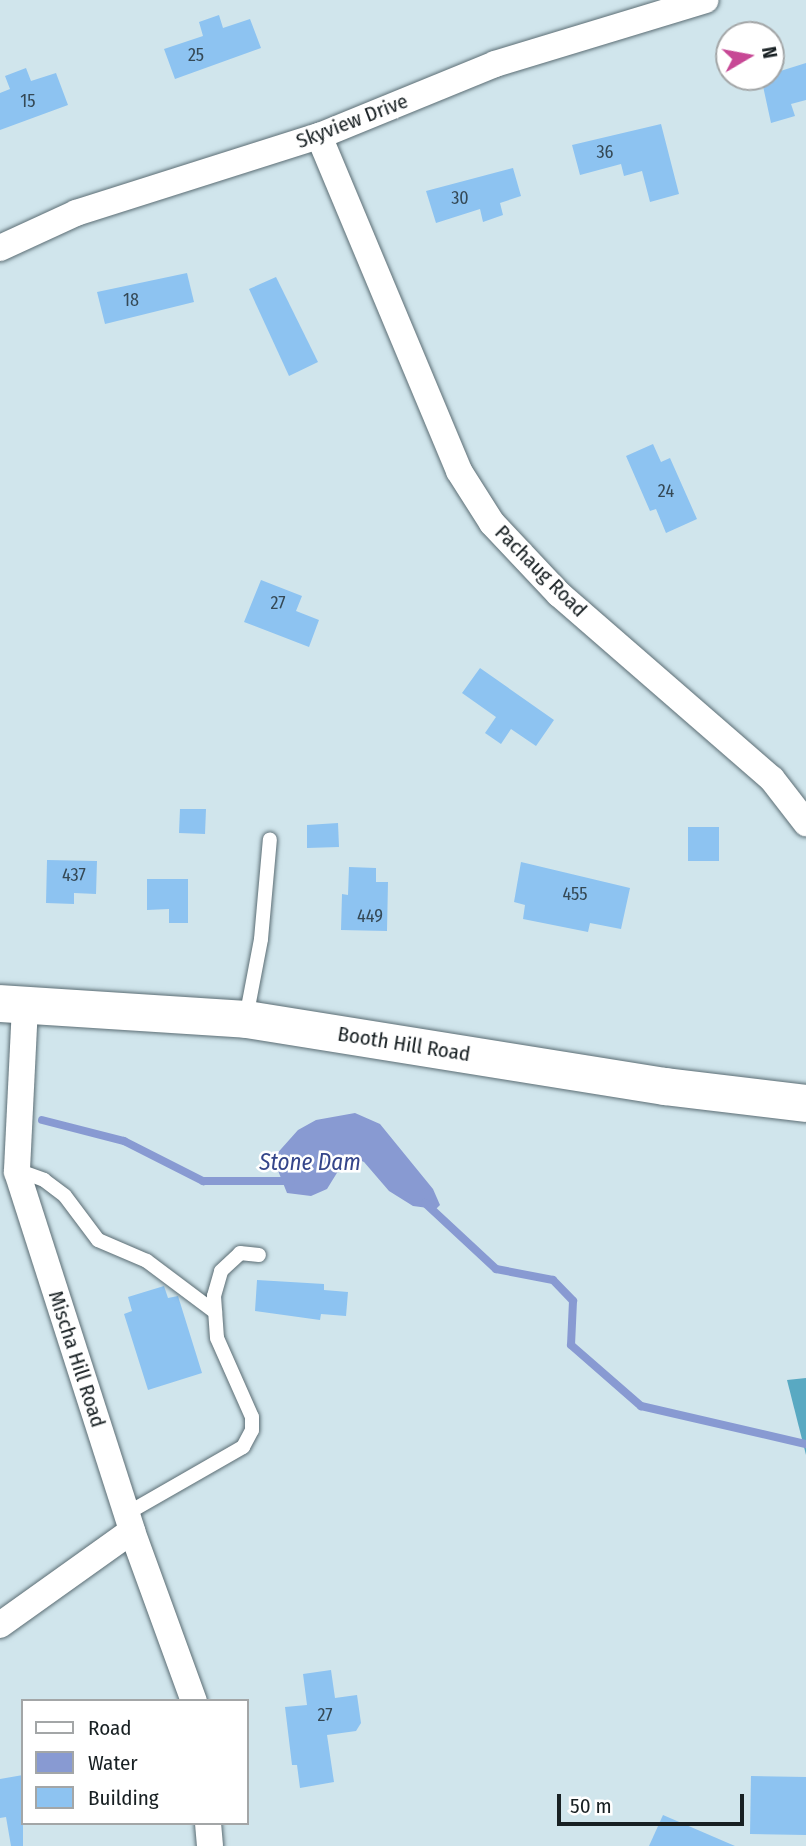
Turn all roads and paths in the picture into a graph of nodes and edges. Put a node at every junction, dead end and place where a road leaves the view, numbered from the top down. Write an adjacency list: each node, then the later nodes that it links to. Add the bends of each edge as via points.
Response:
1 (705, 0): 2 (street, Skyview Drive, via 495,64)
2 (319, 136): 3 (street, Skyview Drive, via 76,213); 4 (street, Pachaug Road, via 460,471 492,523 559,594 772,779)
3 (0, 248)
4 (806, 823)
5 (270, 839): 7 (lane, via 261,939)
6 (12, 1005): 7 (street, Booth Hill Road); 9 (street, Mischa Hill Road)
7 (246, 1020): 8 (street, Booth Hill Road, via 665,1086)
8 (806, 1102)
9 (18, 1170): 11 (lane, via 44,1180 65,1196 98,1240 147,1261); 12 (street, Mischa Hill Road)
10 (258, 1255): 11 (lane, via 240,1253 221,1271)
11 (215, 1312): 12 (lane, via 217,1338 252,1418 252,1430 243,1447)
12 (129, 1522): 13 (street); 14 (street, Mischa Hill Road)
13 (0, 1625)
14 (193, 1699)
15 (208, 1825): 16 (street)
16 (210, 1846)

